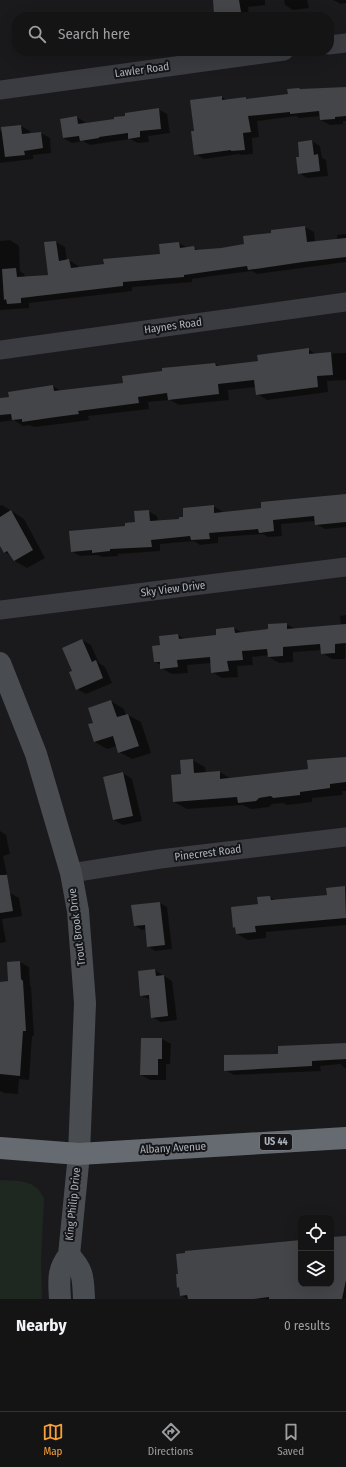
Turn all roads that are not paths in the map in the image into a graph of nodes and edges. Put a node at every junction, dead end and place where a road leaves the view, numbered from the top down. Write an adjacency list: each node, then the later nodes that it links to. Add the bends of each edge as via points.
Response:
1 (346, 43): 2 (street)
2 (334, 44)
3 (248, 56): 4 (street, Lawler Road)
4 (0, 90)
5 (346, 302): 6 (street, Haynes Road)
6 (0, 350)
7 (346, 567): 8 (street, Sky View Drive)
8 (0, 610)
9 (0, 663): 11 (main road, Trout Brook Drive, via 36,754)
10 (346, 837): 11 (street, Pinecrest Road, via 160,859)
11 (70, 873): 14 (main road, Trout Brook Drive, via 78,911 85,1003)
12 (346, 1138): 14 (highway, Albany Avenue / US 44)
13 (0, 1148): 14 (highway, Albany Avenue / US 44)
14 (78, 1154): 15 (main road, King Philip Drive)
15 (69, 1255): 16 (main road, King Philip Drive, via 60,1270); 17 (main road, King Philip Drive, via 78,1264 81,1272)
16 (60, 1299)
17 (84, 1299)

